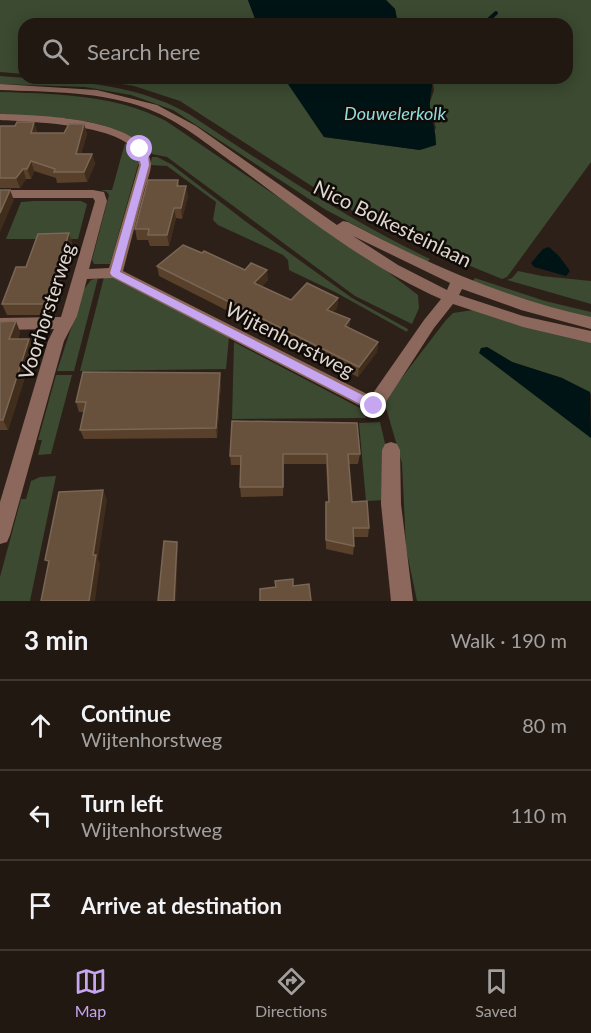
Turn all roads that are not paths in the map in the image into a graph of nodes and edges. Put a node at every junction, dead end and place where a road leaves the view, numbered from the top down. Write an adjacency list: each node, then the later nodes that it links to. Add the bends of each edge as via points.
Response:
1 (0, 87): 3 (street, Nico Bolkesteinlaan, via 91,92 151,106 193,129)
2 (0, 117): 5 (street, via 94,127 140,149 145,165)
3 (280, 189): 7 (street, Nico Bolkesteinlaan, via 406,258); 8 (street, Nico Bolkesteinlaan, via 387,264)
4 (0, 194): 6 (street, Voorhorsterweg, via 99,195 101,201)
5 (115, 273): 6 (street, Wijtenhorstweg); 8 (street, Wijtenhorstweg, via 374,406)
6 (81, 274): 9 (street, Voorhorsterweg)
7 (458, 281): 8 (street, Wijtenhorstweg); 10 (street, Nico Bolkesteinlaan, via 511,301)
8 (451, 297): 12 (street, Nico Bolkesteinlaan, via 536,325)
9 (66, 323): 11 (street); 14 (street, Voorhorsterweg, via 57,341)
10 (591, 323)
11 (0, 324)
12 (591, 337)
13 (391, 450): 15 (street, via 391,504)
14 (0, 535)
15 (402, 601)

